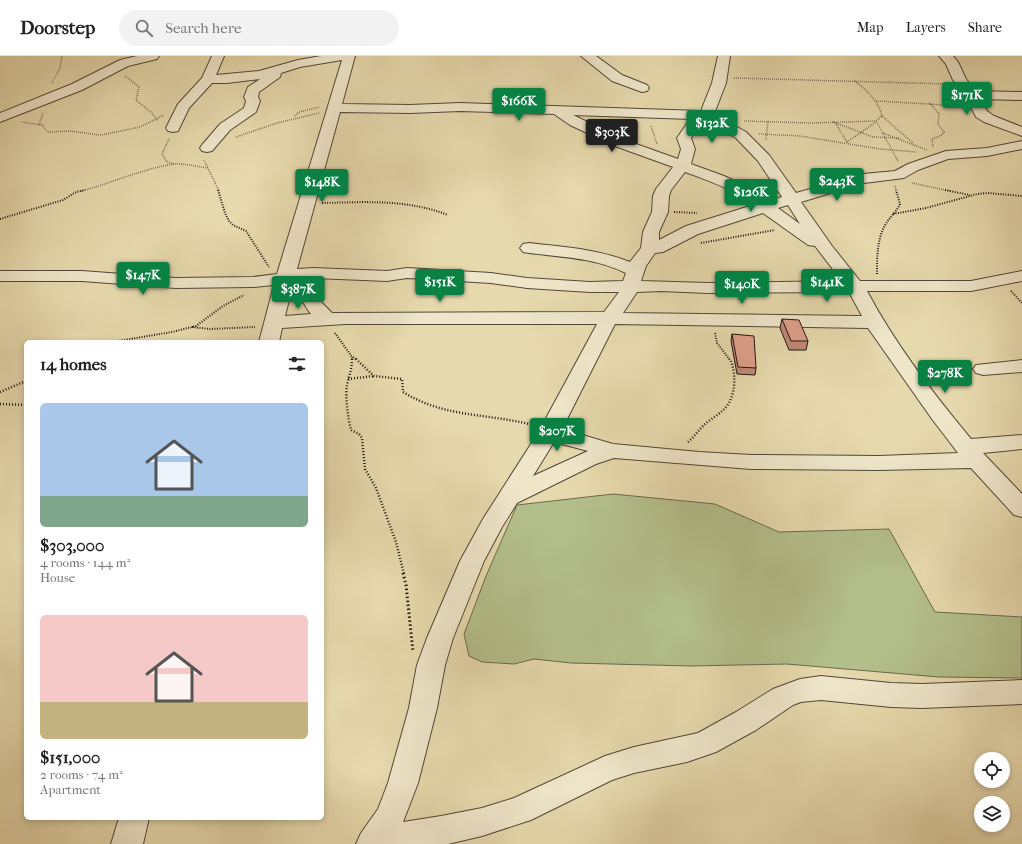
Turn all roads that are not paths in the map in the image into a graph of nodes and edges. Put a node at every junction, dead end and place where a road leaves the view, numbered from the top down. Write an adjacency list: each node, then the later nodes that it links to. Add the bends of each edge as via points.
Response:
1 (153, 56): 15 (street, via 119,66 93,80)
2 (218, 56): 9 (street)
3 (341, 56): 8 (street)
4 (349, 56): 13 (street)
5 (587, 56): 10 (street, via 617,78)
6 (724, 56): 18 (street, via 720,78)
7 (945, 56): 11 (street, via 952,62)
8 (283, 69): 9 (street, via 245,77); 20 (street, via 253,90 251,109 225,127)
9 (208, 79): 16 (street, via 178,115)
10 (642, 88)
11 (971, 96): 12 (street); 17 (street, via 984,116)
12 (1022, 96)
13 (334, 107): 14 (street); 28 (street, via 307,203)
14 (556, 110): 18 (street, via 648,113); 18 (street, via 620,143 661,158)
15 (0, 118)
16 (173, 128)
17 (1022, 132)
18 (698, 135): 21 (street, via 734,130 764,158); 22 (street, via 747,192); 24 (street, via 661,196 660,212 651,232)
19 (1022, 145): 21 (street, via 987,152 946,155 913,167 900,176 863,179)
20 (207, 148)
21 (792, 199): 22 (street); 25 (street)
22 (765, 207): 24 (street, via 705,225); 25 (street)
23 (529, 248): 29 (street, via 603,259 624,265)
24 (650, 249): 29 (street, via 640,259)
25 (826, 250): 30 (street)
26 (0, 276): 28 (street, via 108,278 176,283)
27 (1022, 276): 30 (street, via 971,286)
28 (282, 278): 29 (street, via 314,273 387,276 407,273 590,287); 31 (street, via 303,287 313,305); 34 (street)
29 (633, 279): 30 (street, via 661,286 708,288); 32 (street)
30 (864, 287): 33 (street)
31 (326, 318): 32 (street); 34 (street)
32 (609, 318): 33 (street); 38 (street)
33 (874, 322): 41 (street, via 939,414)
34 (274, 324): 35 (street)
35 (270, 340)
36 (1022, 366): 37 (street)
37 (983, 369)
38 (549, 433): 40 (street); 43 (street)
39 (1022, 442): 41 (street)
40 (613, 451): 41 (street, via 707,460 808,463); 43 (street, via 588,459)
41 (979, 461): 42 (street); 44 (street)
42 (1022, 483)
43 (509, 496): 47 (street, via 472,561 440,638 431,665 403,783 390,817)
44 (1022, 509)
45 (1022, 692): 47 (street, via 922,696 821,688 800,691 783,697 706,743 605,769 512,813)
46 (133, 820): 48 (street)
47 (388, 842)
48 (127, 844)

